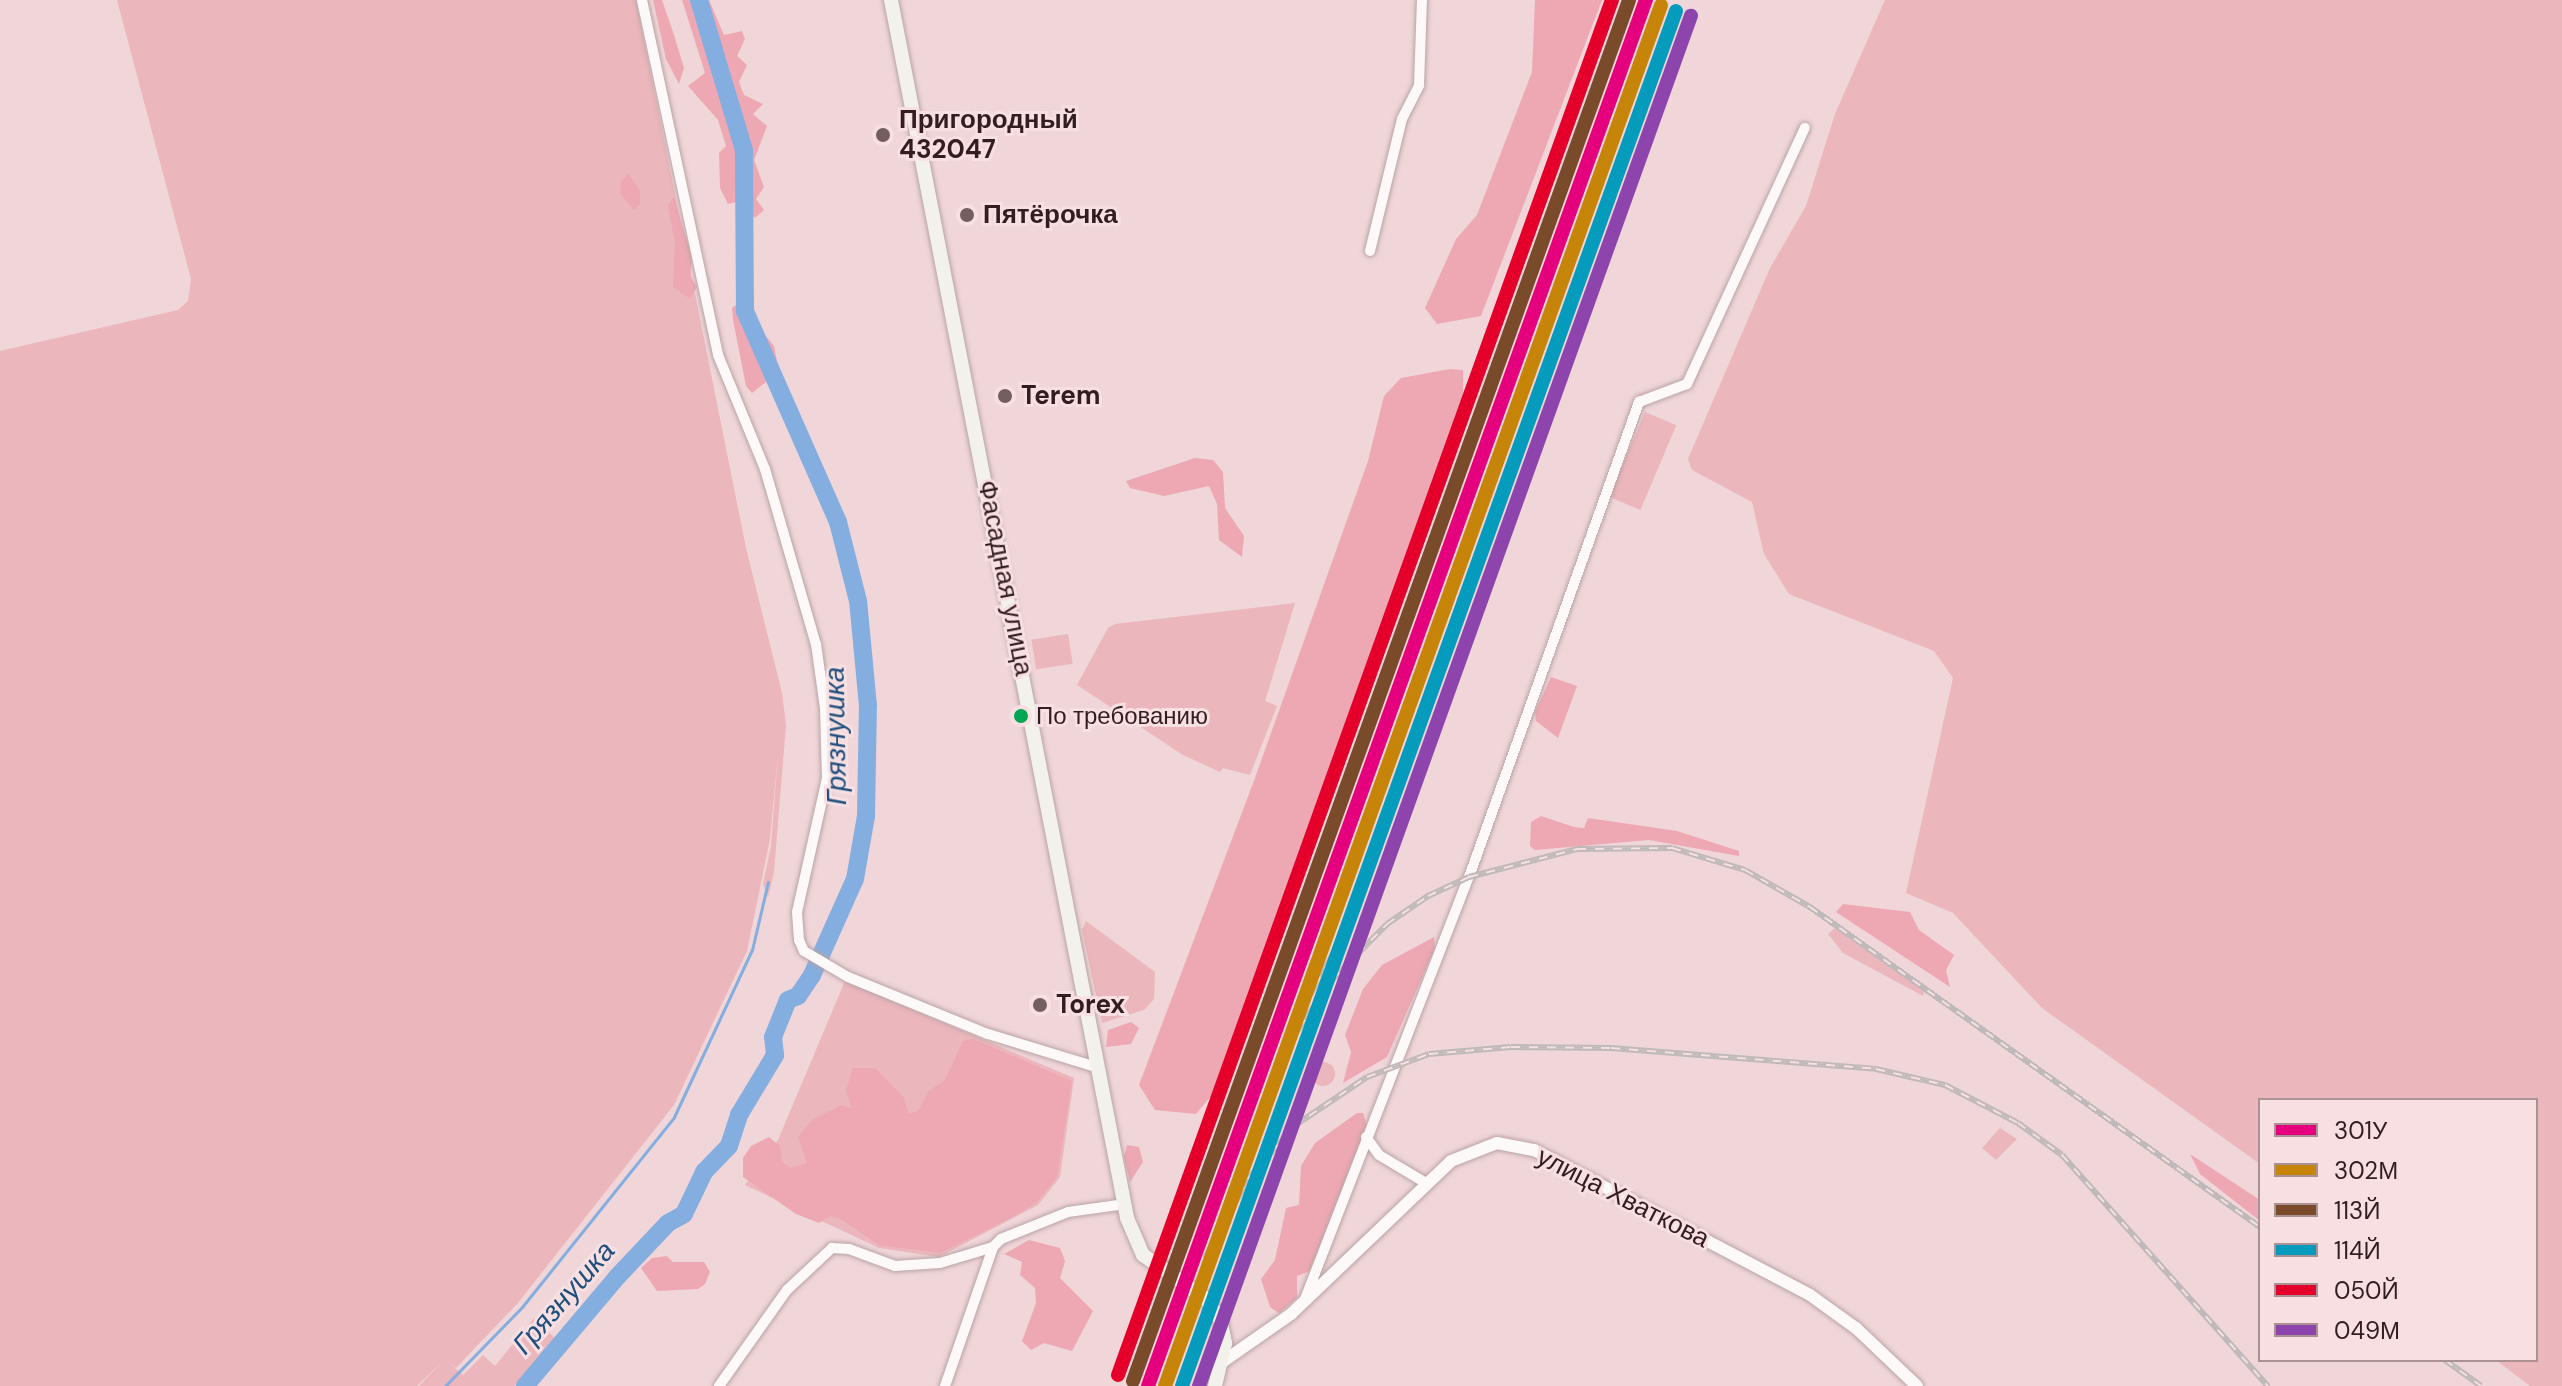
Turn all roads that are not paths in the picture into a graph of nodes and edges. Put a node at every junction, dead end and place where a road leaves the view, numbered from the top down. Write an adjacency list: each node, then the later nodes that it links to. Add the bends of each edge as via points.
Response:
1 (642, 0): 6 (street, via 718,355 765,469 816,644 827,778 797,912 799,940 804,951 848,977 988,1034)
2 (891, 0): 6 (main road, Фасадная улица)
3 (1422, 0): 5 (street, via 1419,85 1402,119)
4 (1805, 128): 7 (street, via 1687,384 1639,402 1469,877)
5 (1370, 251)
6 (1099, 1068): 9 (main road, Фасадная улица)
7 (1366, 1137): 8 (street, via 1379,1155); 11 (street)
8 (1426, 1183): 11 (street, улица Хваткова); 16 (street, улица Хваткова, via 1471,1150 1497,1143 1534,1150 1810,1295 1856,1328)
9 (1125, 1204): 10 (street, via 1068,1212 1020,1228); 12 (main road, Фасадная улица, via 1143,1255 1214,1308 1224,1330)
10 (993, 1247): 13 (street, via 940,1263 895,1266 832,1248 787,1290); 14 (street)
11 (1304, 1301): 12 (street, улица Хваткова, via 1273,1330)
12 (1221, 1363): 15 (main road, Фасадная улица)
13 (719, 1386)
14 (945, 1386)
15 (1215, 1386)
16 (1917, 1386)

